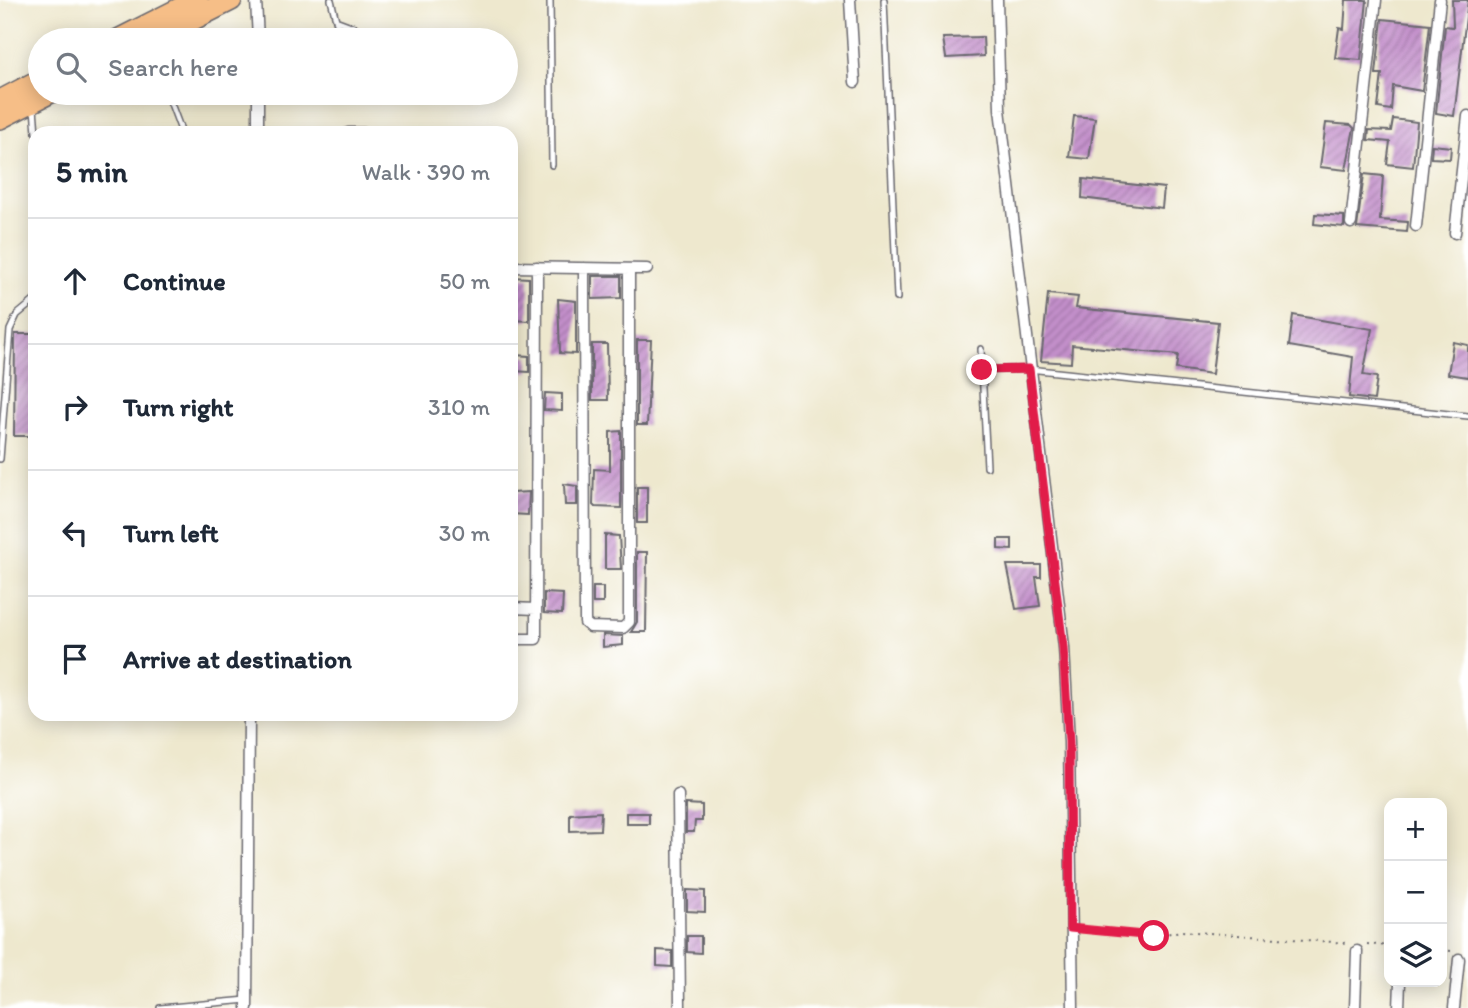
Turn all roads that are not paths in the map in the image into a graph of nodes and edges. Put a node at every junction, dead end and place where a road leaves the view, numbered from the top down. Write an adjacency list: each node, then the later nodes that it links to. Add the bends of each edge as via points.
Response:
1 (197, 0): 12 (highway)
2 (231, 0): 13 (highway)
3 (256, 0): 14 (street)
4 (331, 0): 11 (lane)
5 (550, 0): 29 (lane)
6 (850, 0): 17 (street)
7 (884, 0): 38 (lane)
8 (997, 0): 41 (street, via 1000,109)
9 (1376, 0): 30 (street)
10 (1440, 0): 31 (street)
11 (338, 21): 15 (lane); 16 (lane)
12 (142, 28)
13 (176, 28)
14 (257, 28)
15 (339, 28)
16 (355, 28)
17 (855, 82)
18 (28, 86): 19 (highway)
19 (0, 101)
20 (28, 104): 25 (highway)
21 (41, 105): 26 (lane)
22 (172, 105): 27 (lane)
23 (258, 105): 28 (street)
24 (1468, 116): 32 (street)
25 (0, 118)
26 (37, 126)
27 (179, 126)
28 (258, 126)
29 (552, 165)
30 (1351, 223)
31 (1416, 226)
32 (1455, 233)
33 (518, 267): 34 (street)
34 (537, 267): 35 (street); 47 (street)
35 (584, 268): 36 (street); 36 (street, via 585,620 590,626 623,628 629,622)
36 (629, 268): 37 (street)
37 (648, 269)
38 (897, 298)
39 (28, 306): 44 (lane, via 10,330)
40 (981, 349): 42 (lane)
41 (1029, 369): 42 (lane); 43 (lane); 57 (street, via 1063,647)
42 (982, 370): 45 (lane)
43 (1468, 416)
44 (0, 459)
45 (987, 467)
46 (518, 608): 47 (street)
47 (536, 609): 48 (street, via 536,639)
48 (518, 639)
49 (249, 721): 54 (street)
50 (678, 794): 56 (street)
51 (1359, 947): 58 (street)
52 (1459, 959): 60 (street)
53 (1400, 987): 59 (street)
54 (247, 1004): 55 (lane)
55 (160, 1008)
56 (680, 1008)
57 (1073, 1008)
58 (1355, 1008)
59 (1399, 1008)
60 (1454, 1008)

